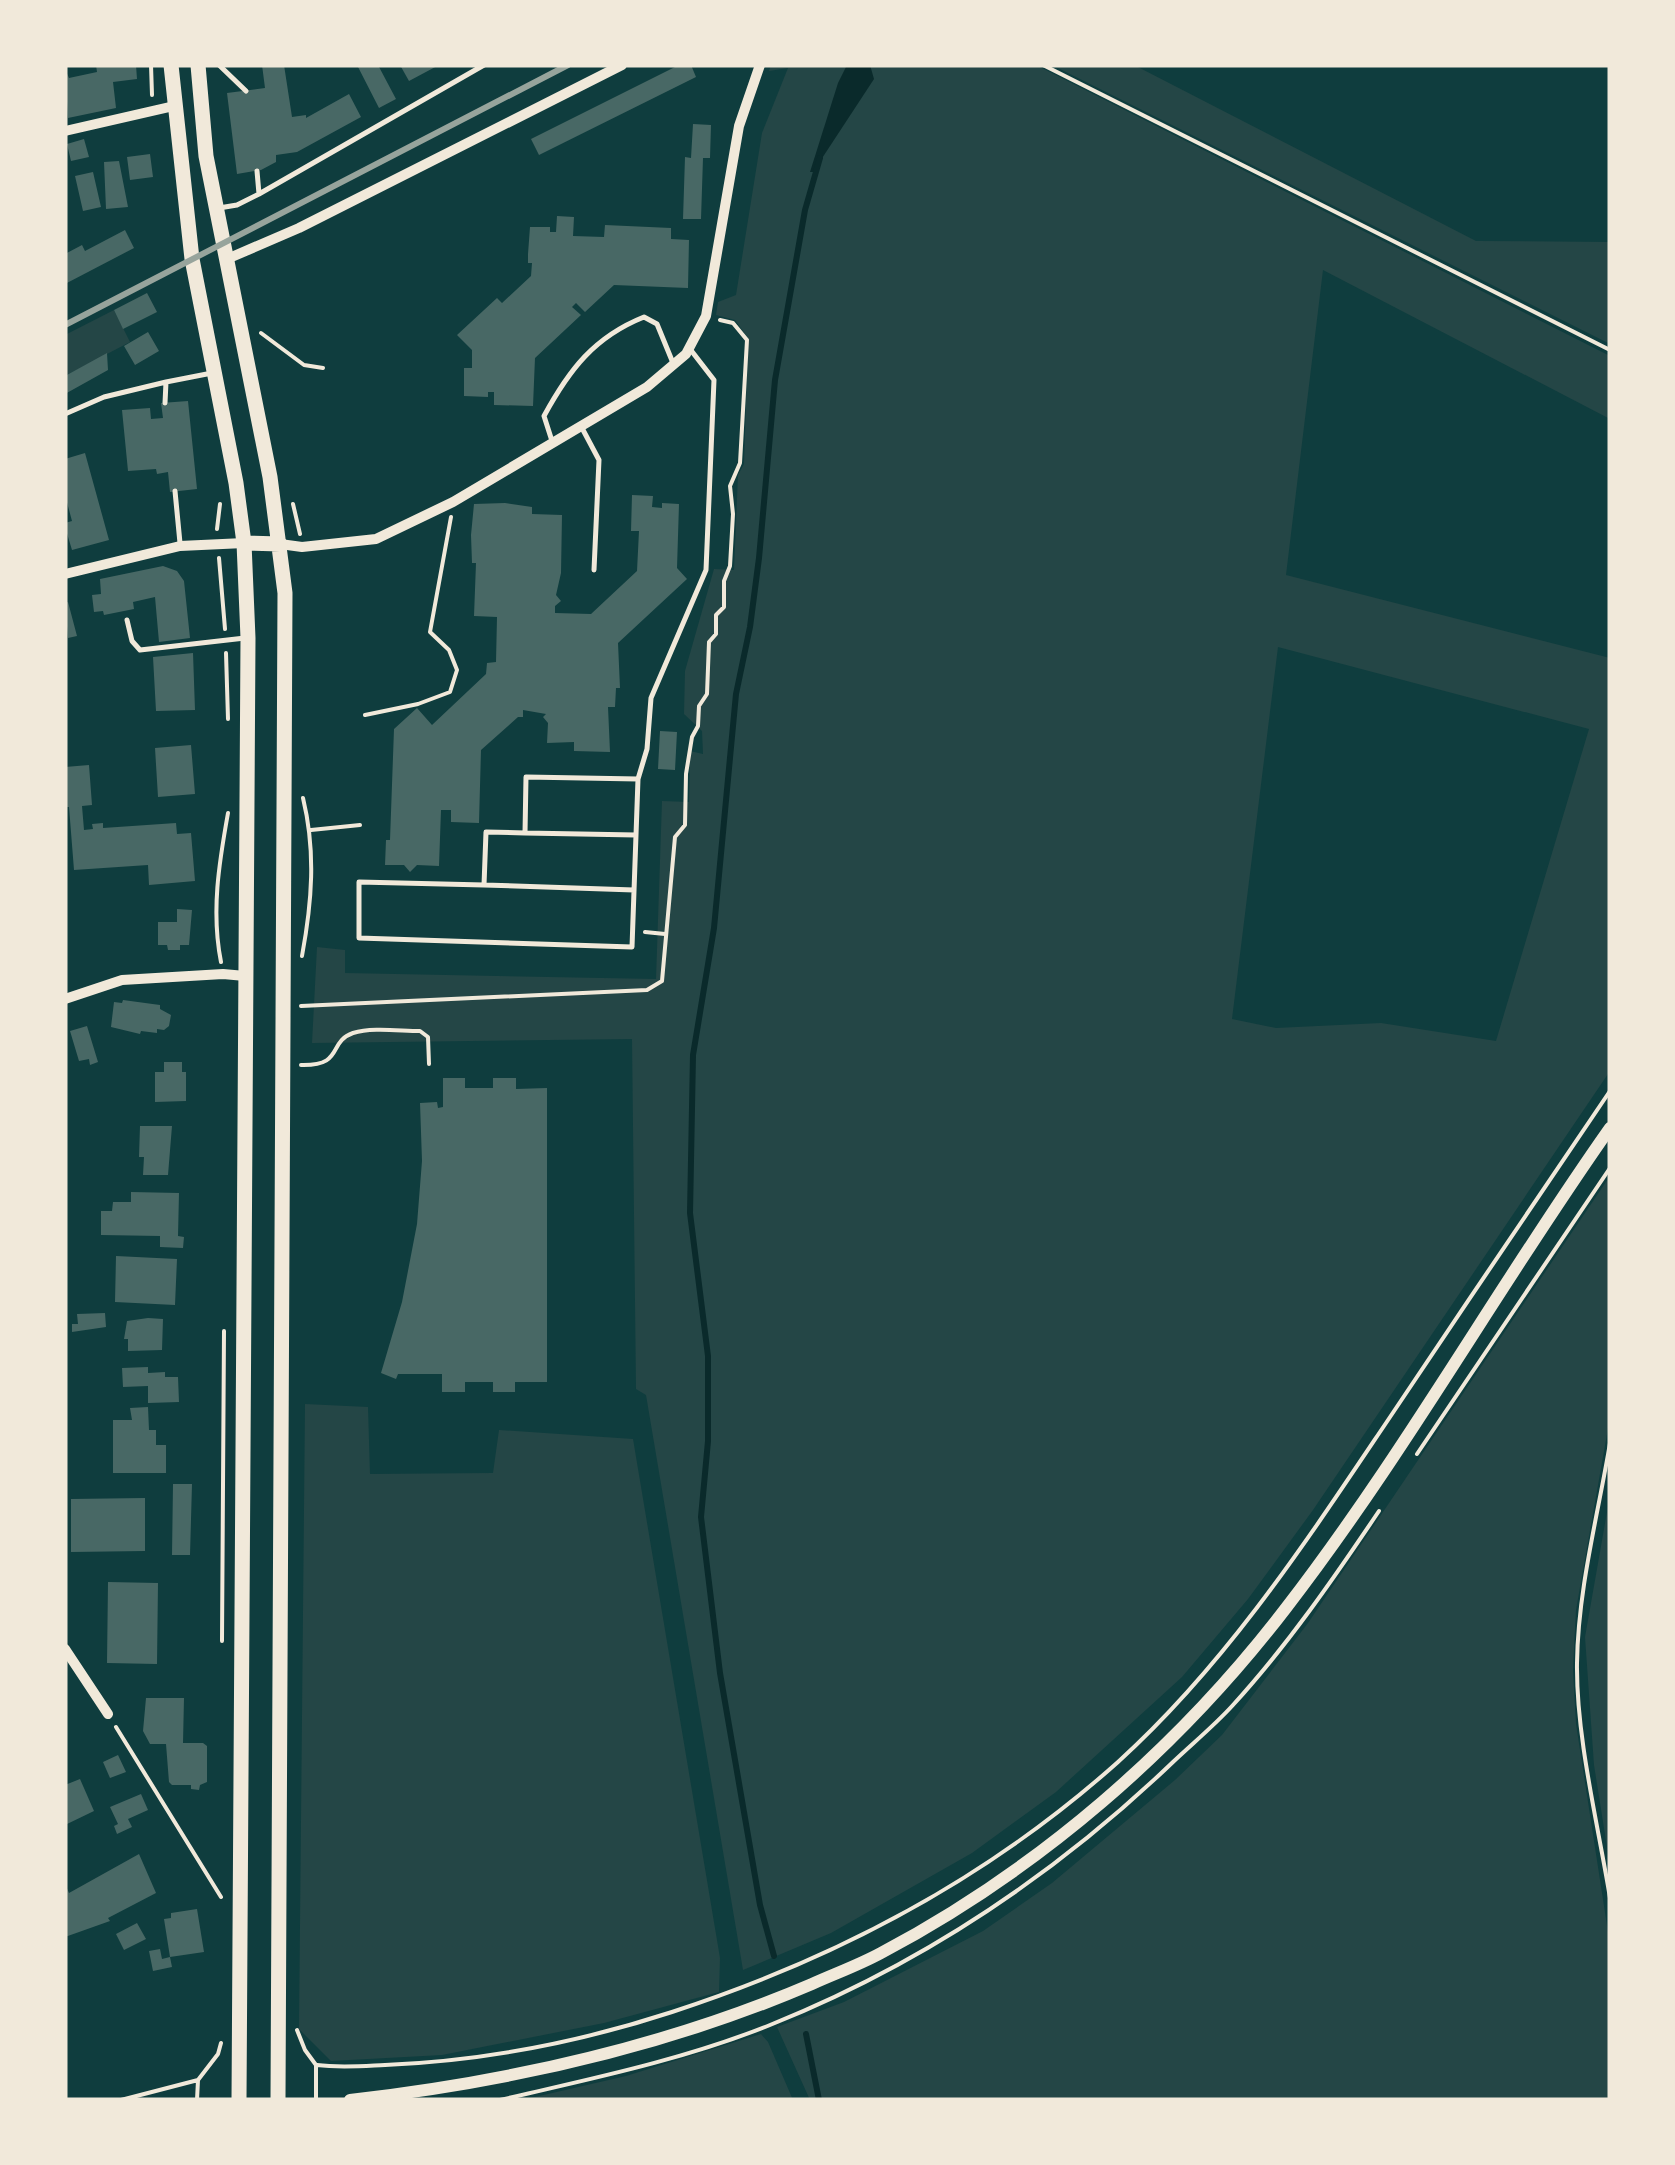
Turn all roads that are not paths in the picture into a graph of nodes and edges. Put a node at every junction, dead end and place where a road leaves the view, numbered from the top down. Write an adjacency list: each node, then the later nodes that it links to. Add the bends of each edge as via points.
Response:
1 (171, 65): 8 (main road)
2 (198, 65): 12 (main road)
3 (219, 65): 7 (lane)
4 (484, 65): 11 (lane)
5 (622, 65): 13 (street)
6 (760, 65): 15 (street, via 739,126 706,316)
7 (246, 90)
8 (174, 106): 9 (street); 14 (main road)
9 (65, 131)
10 (257, 171): 11 (lane)
11 (259, 194): 12 (lane)
12 (216, 208): 13 (main road)
13 (227, 259): 14 (main road); 25 (main road)
14 (195, 273): 17 (main road)
15 (690, 349): 16 (street); 31 (lane, via 714,380 707,566 651,698)
16 (673, 366): 21 (street); 22 (lane, via 658,324 644,317 615,328 581,360 544,416)
17 (214, 372): 18 (lane); 24 (main road)
18 (166, 382): 19 (lane); 20 (lane)
19 (166, 403)
20 (65, 414)
21 (580, 426): 22 (street); 27 (lane, via 599,460)
22 (552, 442): 25 (street, via 376,539)
23 (175, 491): 26 (lane)
24 (244, 543): 25 (main road); 26 (street); 30 (main road)
25 (280, 544): 42 (main road, via 286,684)
26 (180, 546): 28 (street)
27 (594, 570)
28 (65, 574)
29 (127, 620): 30 (lane, via 140,650)
30 (248, 638): 36 (main road)
31 (638, 779): 32 (lane, via 526,777); 33 (lane)
32 (525, 832): 33 (lane); 34 (lane, via 486,832)
33 (636, 836): 35 (lane)
34 (484, 885): 35 (lane); 35 (lane, via 358,882 359,938 632,948)
35 (635, 890)
36 (245, 976): 37 (street, via 122,980); 41 (main road)
37 (65, 999)
38 (1610, 1128): 43 (street, via 1286,1608 1212,1697 1051,1844 879,1954 747,2012 628,2049)
39 (65, 1649): 40 (street)
40 (108, 1714)
41 (240, 2100)
42 (278, 2100)
43 (350, 2100)

